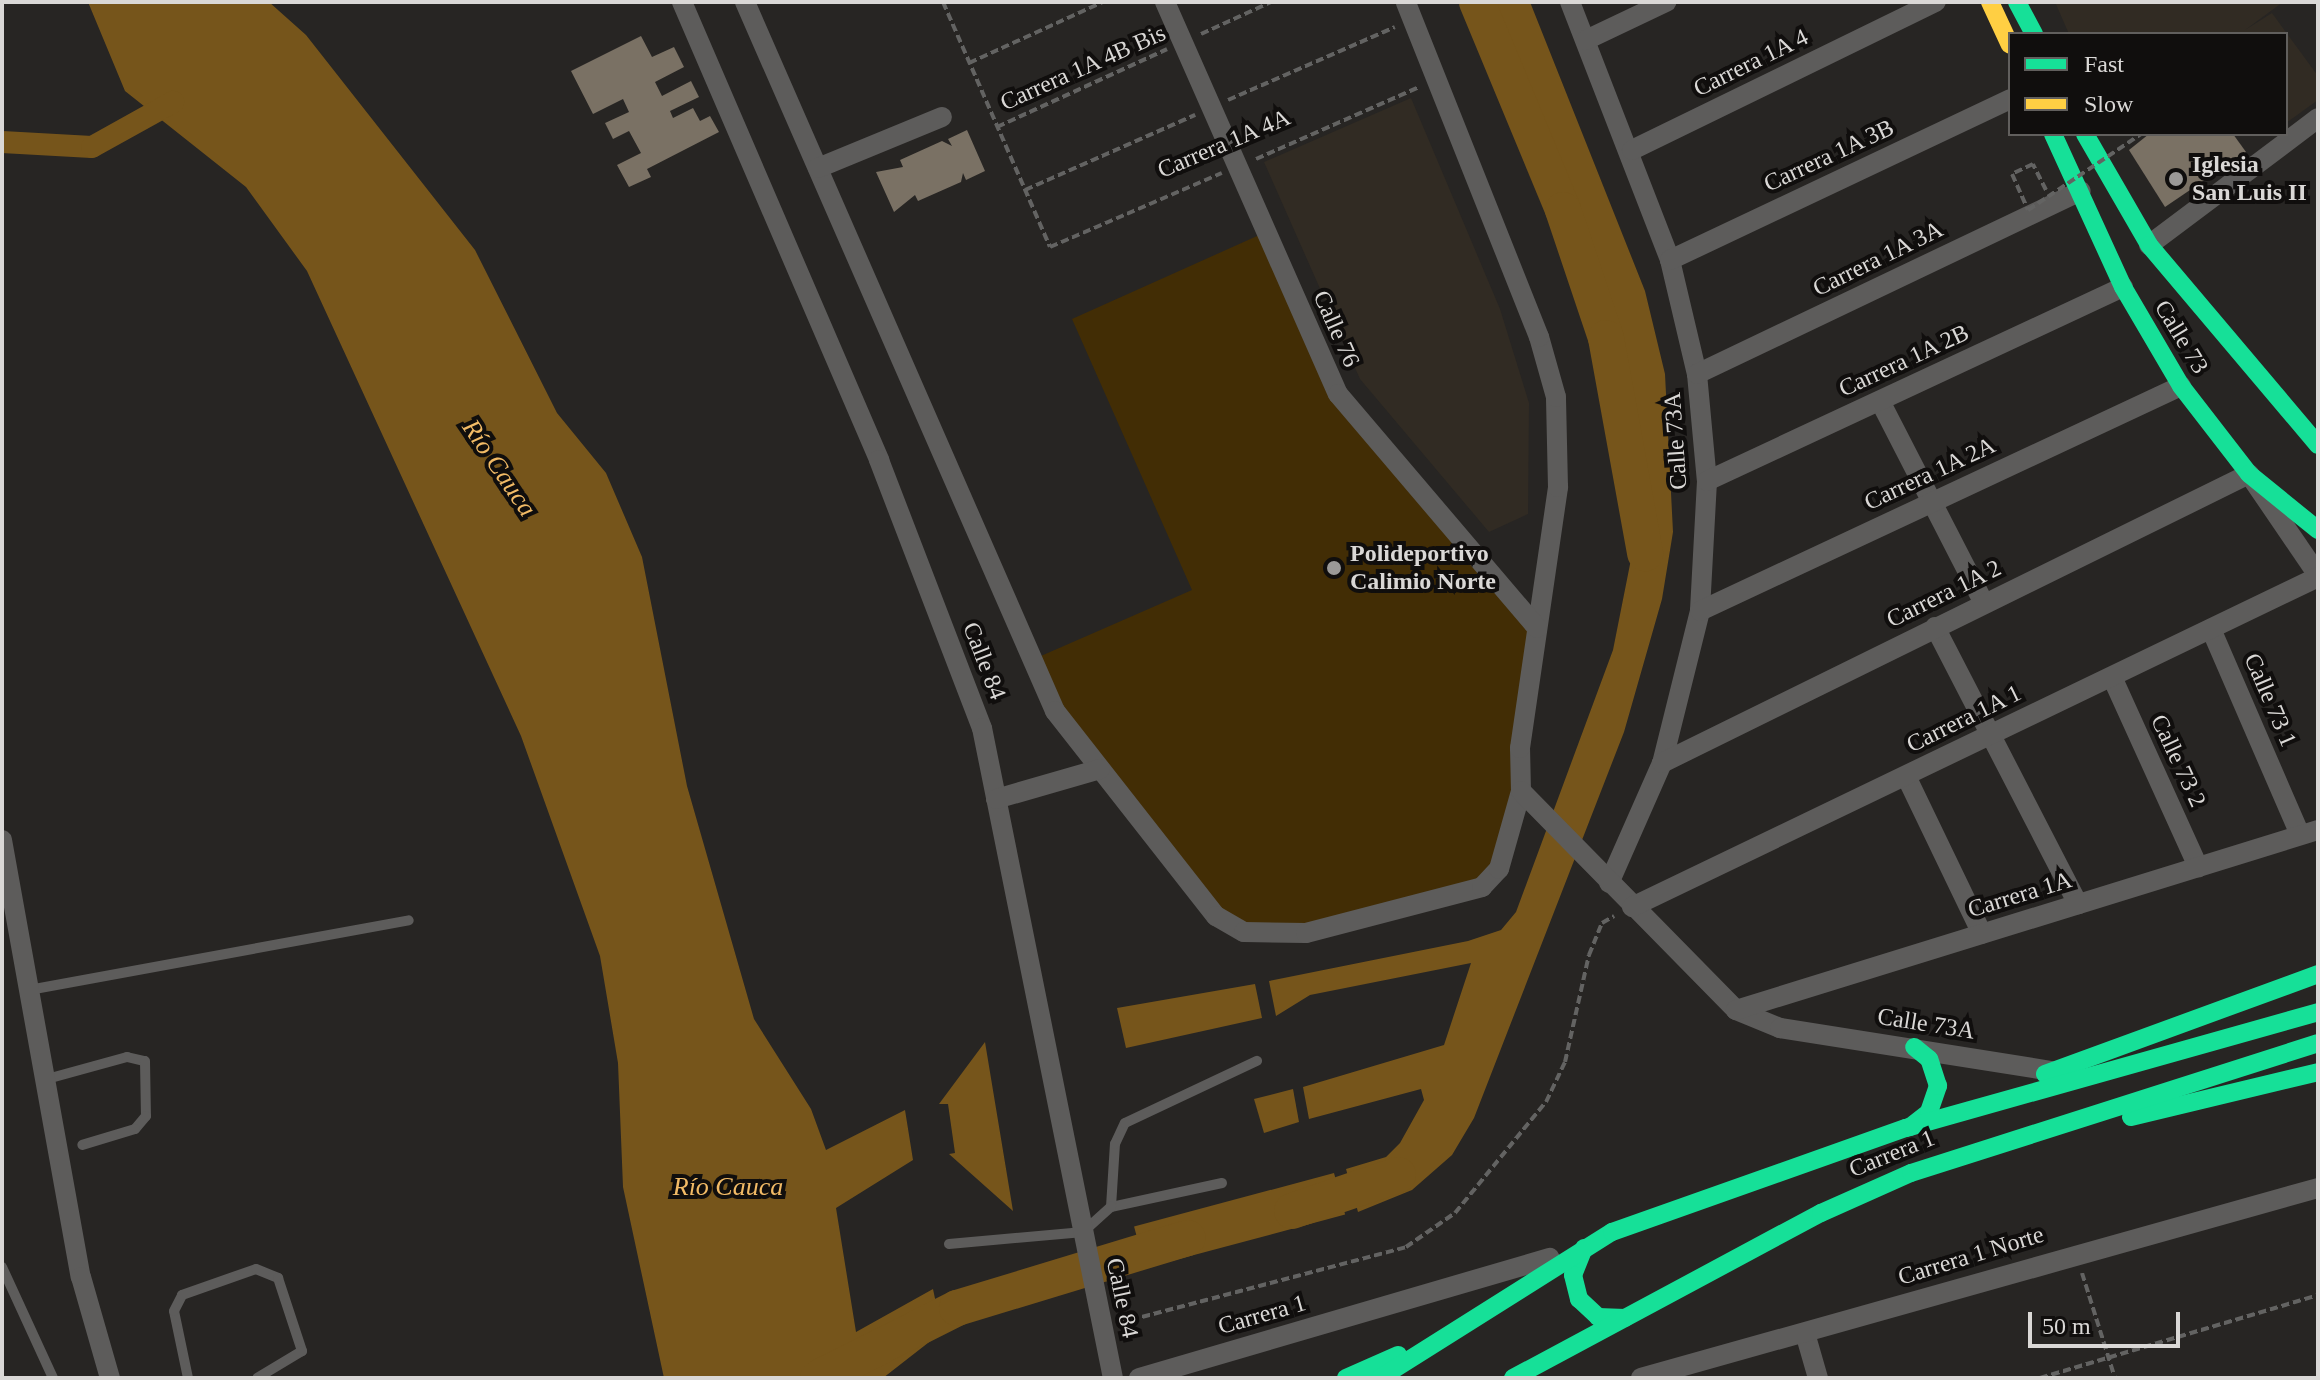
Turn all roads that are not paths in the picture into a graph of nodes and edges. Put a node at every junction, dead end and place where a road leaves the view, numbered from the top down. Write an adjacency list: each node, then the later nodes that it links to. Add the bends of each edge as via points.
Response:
1 (682, 2): 44 (street, Calle 84, via 879,460 982,728)
2 (745, 2): 19 (street, Calle 84)
3 (1165, 2): 36 (street, Calle 76, via 1338,394)
4 (1406, 2): 36 (street, via 1526,298 1556,397 1561,458)
5 (1570, 2): 11 (street, Calle 73A)
6 (1666, 2): 11 (street)
7 (1936, 2): 18 (street, Carrera 1A 4)
8 (1990, 2): 12 (main road)
9 (2017, 2): 10 (main road)
10 (2033, 32)
11 (1586, 40): 18 (street, Calle 73A)
12 (2008, 41)
13 (2008, 100): 22 (street, Carrera 1A 3B)
14 (942, 117): 19 (street)
15 (2318, 118): 21 (street)
16 (2054, 136): 20 (main road, Calle 73)
17 (2086, 136): 21 (main road, Calle 73)
18 (1632, 150): 22 (street, Calle 73A)
19 (818, 168): 41 (street, Calle 84, via 1055,711)
20 (2081, 191): 23 (main road, Calle 73); 24 (street, Carrera 1A 3A)
21 (2149, 245): 27 (main road, Calle 73)
22 (1670, 260): 24 (street, Calle 73A)
23 (2123, 287): 25 (main road, Calle 73); 26 (street, Carrera 1A 2B)
24 (1697, 374): 29 (street, Calle 73A)
25 (2181, 386): 28 (main road, Calle 73); 30 (street, Carrera 1A 2A)
26 (1880, 401): 29 (street, Carrera 1A 2B); 30 (street)
27 (2318, 445)
28 (2249, 474): 31 (main road, Calle 73); 32 (street); 33 (street, Carrera 1A 2)
29 (1707, 481): 34 (street, Calle 73A)
30 (1932, 502): 33 (street); 34 (street, Carrera 1A 2A)
31 (2318, 530)
32 (2318, 576): 37 (street, Carrera 1A 1)
33 (1984, 603): 35 (street, Carrera 1A 2)
34 (1700, 611): 40 (street, Calle 73A)
35 (1935, 627): 39 (street); 40 (street, Carrera 1A 2)
36 (1537, 628): 43 (street)
37 (2211, 629): 38 (street, Carrera 1A 1); 45 (street, Calle 73 1)
38 (2112, 677): 39 (street, Carrera 1A 1); 47 (street, Calle 73 2)
39 (1990, 735): 42 (street, Carrera 1A 1); 49 (street)
40 (1662, 763): 48 (street, Calle 73A)
41 (1100, 769): 43 (street, Calle 84, via 1197,896 1244,932 1339,927 1489,880); 44 (street)
42 (1906, 776): 50 (street, Carrera 1A 1); 52 (street)
43 (1521, 791): 48 (street, Calle 73A)
44 (996, 799): 69 (street, Calle 84)
45 (2309, 832): 47 (street, Carrera 1A)
46 (2, 840): 54 (street)
47 (2198, 867): 49 (street, Carrera 1A)
48 (1609, 883): 50 (street, Calle 73A)
49 (2078, 904): 52 (street, Carrera 1A)
50 (1632, 907): 55 (street, Calle 73A)
51 (409, 920): 54 (lane)
52 (1982, 934): 55 (street, Carrera 1A)
53 (2318, 974): 60 (main road)
54 (29, 990): 62 (street)
55 (1736, 1010): 58 (street, Calle 73A, via 1780,1028)
56 (2318, 1012): 63 (main road, Carrera 1)
57 (2318, 1043): 64 (main road, Carrera 1)
58 (1914, 1047): 60 (street, Calle 73A); 63 (main road, via 1934,1067 1937,1095 1922,1119)
59 (1257, 1061): 68 (lane, via 1125,1123 1115,1144)
60 (2052, 1071): 63 (main road)
61 (2318, 1072): 64 (main road, via 2204,1102)
62 (47, 1079): 65 (lane, via 108,1060 145,1061 146,1116 135,1129); 78 (street, via 81,1277)
63 (1906, 1128): 71 (main road, Carrera 1)
64 (1996, 1141): 74 (main road, Carrera 1, via 1821,1213)
65 (82, 1145)
66 (1222, 1183): 68 (lane)
67 (2318, 1188): 75 (street, Carrera 1 Norte, via 2075,1252)
68 (1111, 1207): 69 (lane)
69 (1083, 1232): 70 (lane); 81 (street, Calle 84)
70 (949, 1244)
71 (1584, 1248): 74 (main road, via 1573,1275 1579,1299 1598,1317); 76 (main road, Carrera 1); 82 (street, Carrera 1)
72 (2, 1267): 73 (lane)
73 (6, 1284): 77 (lane)
74 (1625, 1318): 85 (main road, Carrera 1)
75 (1805, 1333): 86 (street, Carrera 1 Norte); 87 (street)
76 (1447, 1334): 83 (main road); 84 (main road, Carrera 1)
77 (53, 1378)
78 (110, 1378)
79 (188, 1378): 80 (lane, via 174,1311 182,1295 256,1269 278,1278 302,1351)
80 (257, 1378)
81 (1113, 1378)
82 (1139, 1378)
83 (1346, 1378)
84 (1380, 1378)
85 (1513, 1378)
86 (1641, 1378)
87 (1818, 1378)

